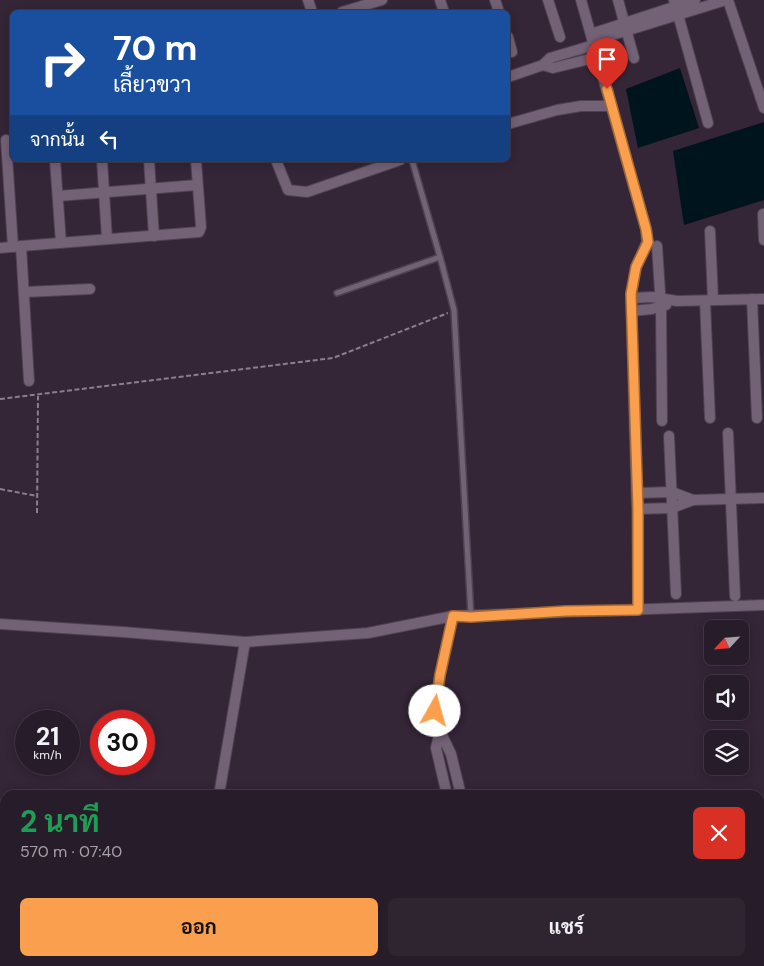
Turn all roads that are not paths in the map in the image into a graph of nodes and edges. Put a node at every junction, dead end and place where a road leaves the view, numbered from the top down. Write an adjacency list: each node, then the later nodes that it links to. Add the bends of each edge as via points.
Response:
1 (382, 0): 8 (street)
2 (548, 0): 10 (street)
3 (581, 0): 11 (street)
4 (618, 0): 9 (street)
5 (695, 0): 7 (street)
6 (727, 0): 7 (street); 19 (street)
7 (676, 7): 9 (street); 21 (street)
8 (349, 10)
9 (625, 27): 11 (street); 15 (street)
10 (560, 37)
11 (593, 40): 14 (street); 16 (street, via 550,58)
12 (510, 44): 13 (street)
13 (512, 52)
14 (598, 57): 16 (street, via 553,68); 18 (street)
15 (634, 58)
16 (543, 65): 17 (street)
17 (510, 76)
18 (612, 106): 20 (street, via 557,110); 47 (street, via 648,242 636,267)
19 (764, 108)
20 (510, 123)
21 (708, 124)
22 (6, 140): 41 (street)
23 (55, 162): 33 (street)
24 (102, 162): 32 (street)
25 (149, 162): 31 (street)
26 (196, 162): 30 (street)
27 (277, 162): 28 (street, via 288,190 308,192)
28 (394, 162)
29 (413, 162): 43 (lane)
30 (197, 185): 31 (street); 36 (street, via 199,232)
31 (151, 189): 32 (street); 36 (street)
32 (103, 193): 33 (street); 37 (street)
33 (58, 196): 39 (street)
34 (763, 214): 38 (street)
35 (710, 231): 49 (street)
36 (154, 236): 37 (street)
37 (107, 239): 39 (street)
38 (764, 240)
39 (61, 243): 41 (street)
40 (657, 246): 51 (street)
41 (17, 247): 42 (street); 45 (street)
42 (0, 248)
43 (440, 257): 46 (lane); 71 (lane, via 454,310)
44 (90, 289): 45 (street)
45 (25, 292): 53 (street)
46 (337, 293)
47 (631, 298): 51 (street); 52 (street)
48 (764, 299): 50 (street)
49 (709, 300): 50 (street); 51 (street); 54 (street)
50 (752, 300): 55 (street)
51 (660, 302): 52 (street); 56 (street)
52 (632, 310): 60 (street)
53 (29, 381)
54 (710, 418)
55 (757, 418)
56 (662, 421)
57 (728, 433): 63 (street)
58 (669, 436): 59 (street)
59 (672, 492): 60 (street); 62 (street); 64 (street)
60 (637, 493): 65 (street)
61 (764, 498): 63 (street)
62 (693, 500): 63 (street); 64 (street)
63 (730, 500): 67 (street)
64 (672, 508): 65 (street); 66 (street)
65 (638, 509): 69 (street)
66 (676, 594)
67 (735, 596)
68 (764, 605): 69 (street)
69 (638, 610): 71 (street)
70 (453, 616): 71 (street); 73 (street, via 368,633); 74 (street, via 435,711)
71 (471, 617)
72 (0, 624): 73 (street)
73 (245, 642): 75 (street)
74 (440, 731): 76 (street, via 436,748); 77 (street, via 451,754)
75 (220, 790)
76 (446, 790)
77 (460, 790)

